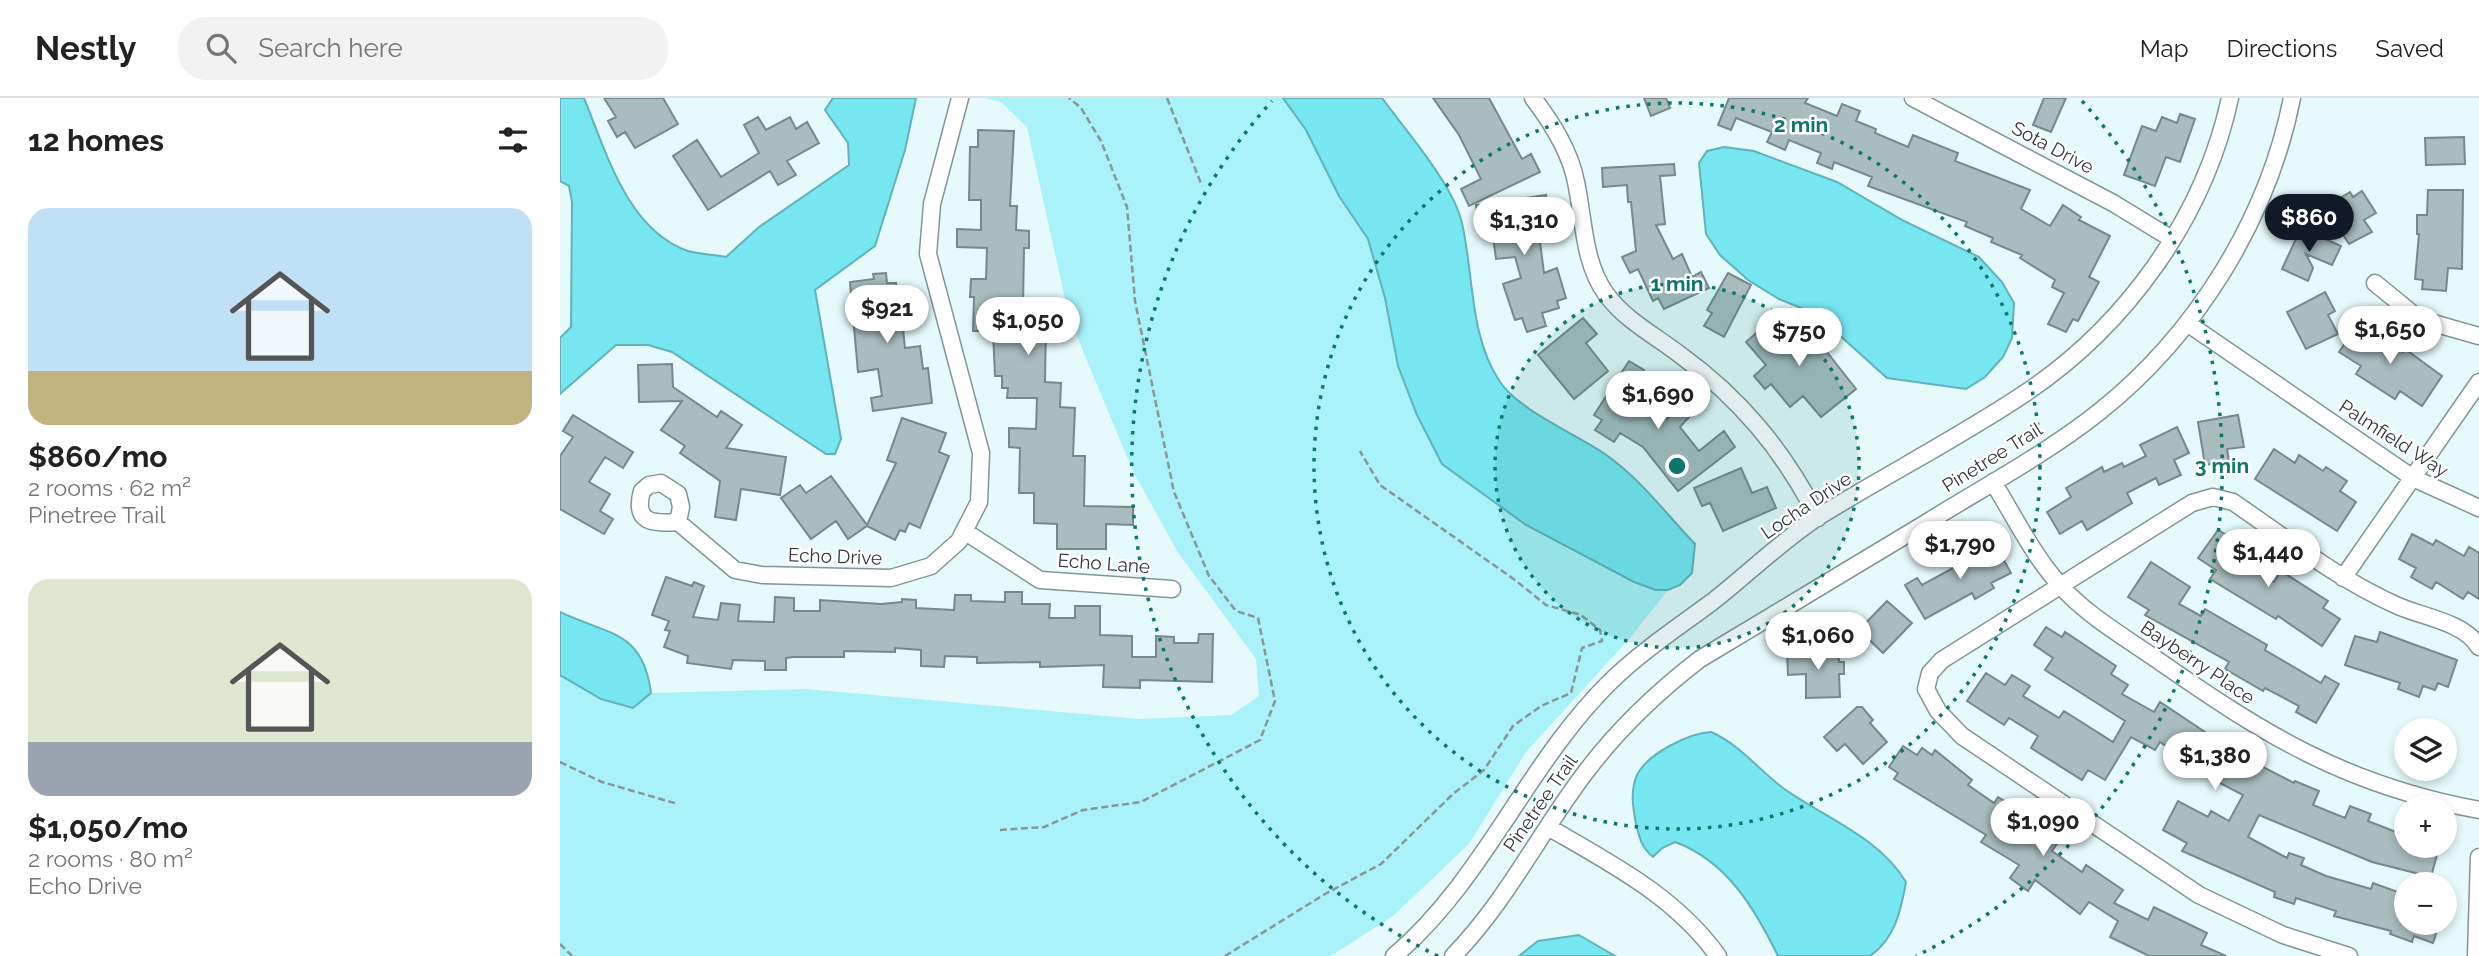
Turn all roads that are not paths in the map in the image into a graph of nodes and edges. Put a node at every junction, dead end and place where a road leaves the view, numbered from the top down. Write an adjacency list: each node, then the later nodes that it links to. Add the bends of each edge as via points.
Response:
1 (960, 98): 16 (street, Echo Drive, via 932,204 928,254 981,453 979,502)
2 (1533, 98): 14 (street, via 1571,163 1592,268 1605,293 1635,323 1737,401 1788,464)
3 (1913, 98): 6 (street, Sota Drive)
4 (2230, 98): 6 (street, Locha Drive, via 2205,177)
5 (2292, 98): 8 (street, Pinetree Trail, via 2257,205 2227,264)
6 (2172, 239): 14 (street, Locha Drive, via 2129,300 2053,373)
7 (2375, 283): 9 (street, via 2419,319)
8 (2187, 323): 11 (street, Palmfield Way); 12 (street, Pinetree Trail, via 2101,410)
9 (2479, 335)
10 (2479, 382): 11 (street)
11 (2413, 478): 13 (street, Palmfield Way); 17 (street)
12 (1993, 482): 18 (street, Bayberry Place); 22 (street, Pinetree Trail, via 1700,659 1612,740)
13 (2479, 508)
14 (1818, 517): 24 (street, Locha Drive, via 1610,682 1551,750 1433,917)
15 (678, 522): 16 (street, Echo Drive, via 735,570 762,575 891,578 931,566)
16 (964, 531): 19 (street, Echo Lane, via 1040,580)
17 (2343, 578): 18 (street, via 2233,502 2213,497 2192,503); 20 (street, via 2459,629)
18 (2059, 584): 21 (street, Bayberry Place, via 2097,618 2275,738 2360,778); 27 (street, via 1942,660 1930,673 1926,689 1938,712 1962,736 2199,895 2283,935)
19 (1172, 589)
20 (2479, 647)
21 (2479, 810)
22 (1548, 827): 25 (street, Pinetree Trail, via 1492,910); 26 (street, via 1657,893)
23 (2479, 856): 28 (street)
24 (1394, 956)
25 (1453, 956)
26 (1718, 956)
27 (2349, 956)
28 (2476, 956)

